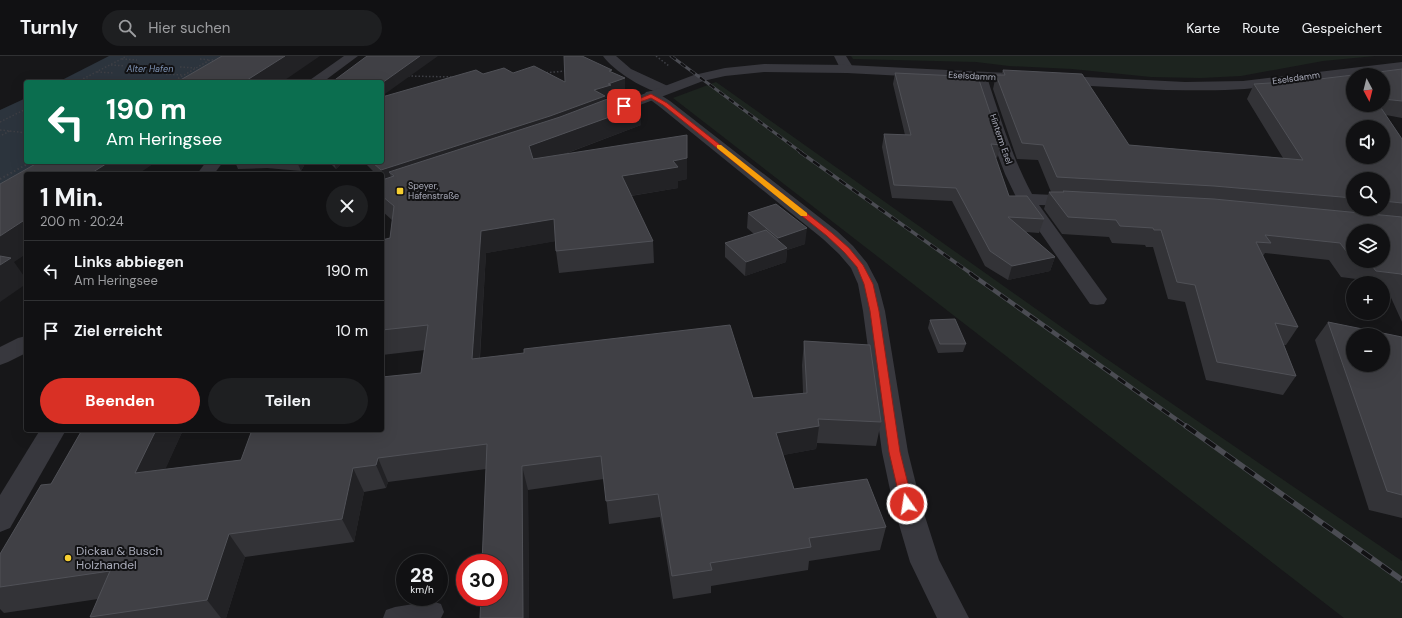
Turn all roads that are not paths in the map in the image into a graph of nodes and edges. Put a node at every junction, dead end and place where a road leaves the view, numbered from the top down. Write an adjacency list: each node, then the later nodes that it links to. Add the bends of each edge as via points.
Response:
1 (352, 56): 7 (street)
2 (609, 56): 8 (street)
3 (840, 56): 5 (street)
4 (1402, 66): 6 (street, Eselsdamm, via 1265,82 1206,86)
5 (847, 69): 6 (street, Eselsdamm); 8 (street, Eselsdamm, via 744,69 699,78)
6 (980, 77): 12 (street, Hinterm Esel, via 1008,162)
7 (317, 80)
8 (658, 93): 9 (street, Eselsdamm); 21 (street, via 665,104 830,235 860,267 868,284 874,311 894,452 907,504 925,562)
9 (593, 118)
10 (213, 164): 11 (street)
11 (206, 172)
12 (1026, 199): 13 (street); 14 (street, Hinterm Esel)
13 (1089, 202)
14 (1096, 299)
15 (24, 344): 16 (street)
16 (0, 357)
17 (52, 432): 18 (street)
18 (0, 520)
19 (432, 612): 20 (lane)
20 (395, 618)
21 (953, 618)

